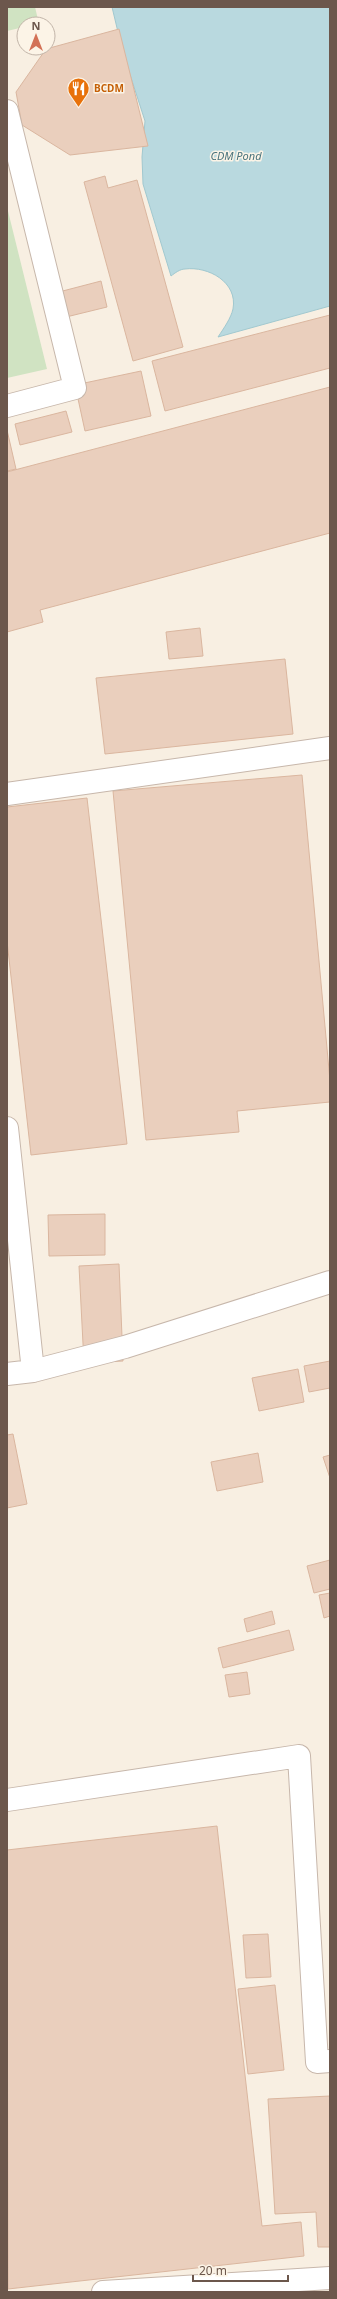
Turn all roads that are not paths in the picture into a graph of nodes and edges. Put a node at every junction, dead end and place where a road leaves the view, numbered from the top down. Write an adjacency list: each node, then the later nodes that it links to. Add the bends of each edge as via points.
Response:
1 (7, 111): 2 (street, via 75,388)
2 (7, 406)
3 (330, 748): 4 (street)
4 (7, 794)
5 (7, 1128): 7 (street)
6 (330, 1282): 7 (street, via 125,1347)
7 (34, 1371): 8 (street)
8 (7, 1374)
9 (7, 1800): 10 (street, via 299,1756 316,2062)
10 (330, 2061)
11 (330, 2278): 12 (street)
12 (103, 2292)

